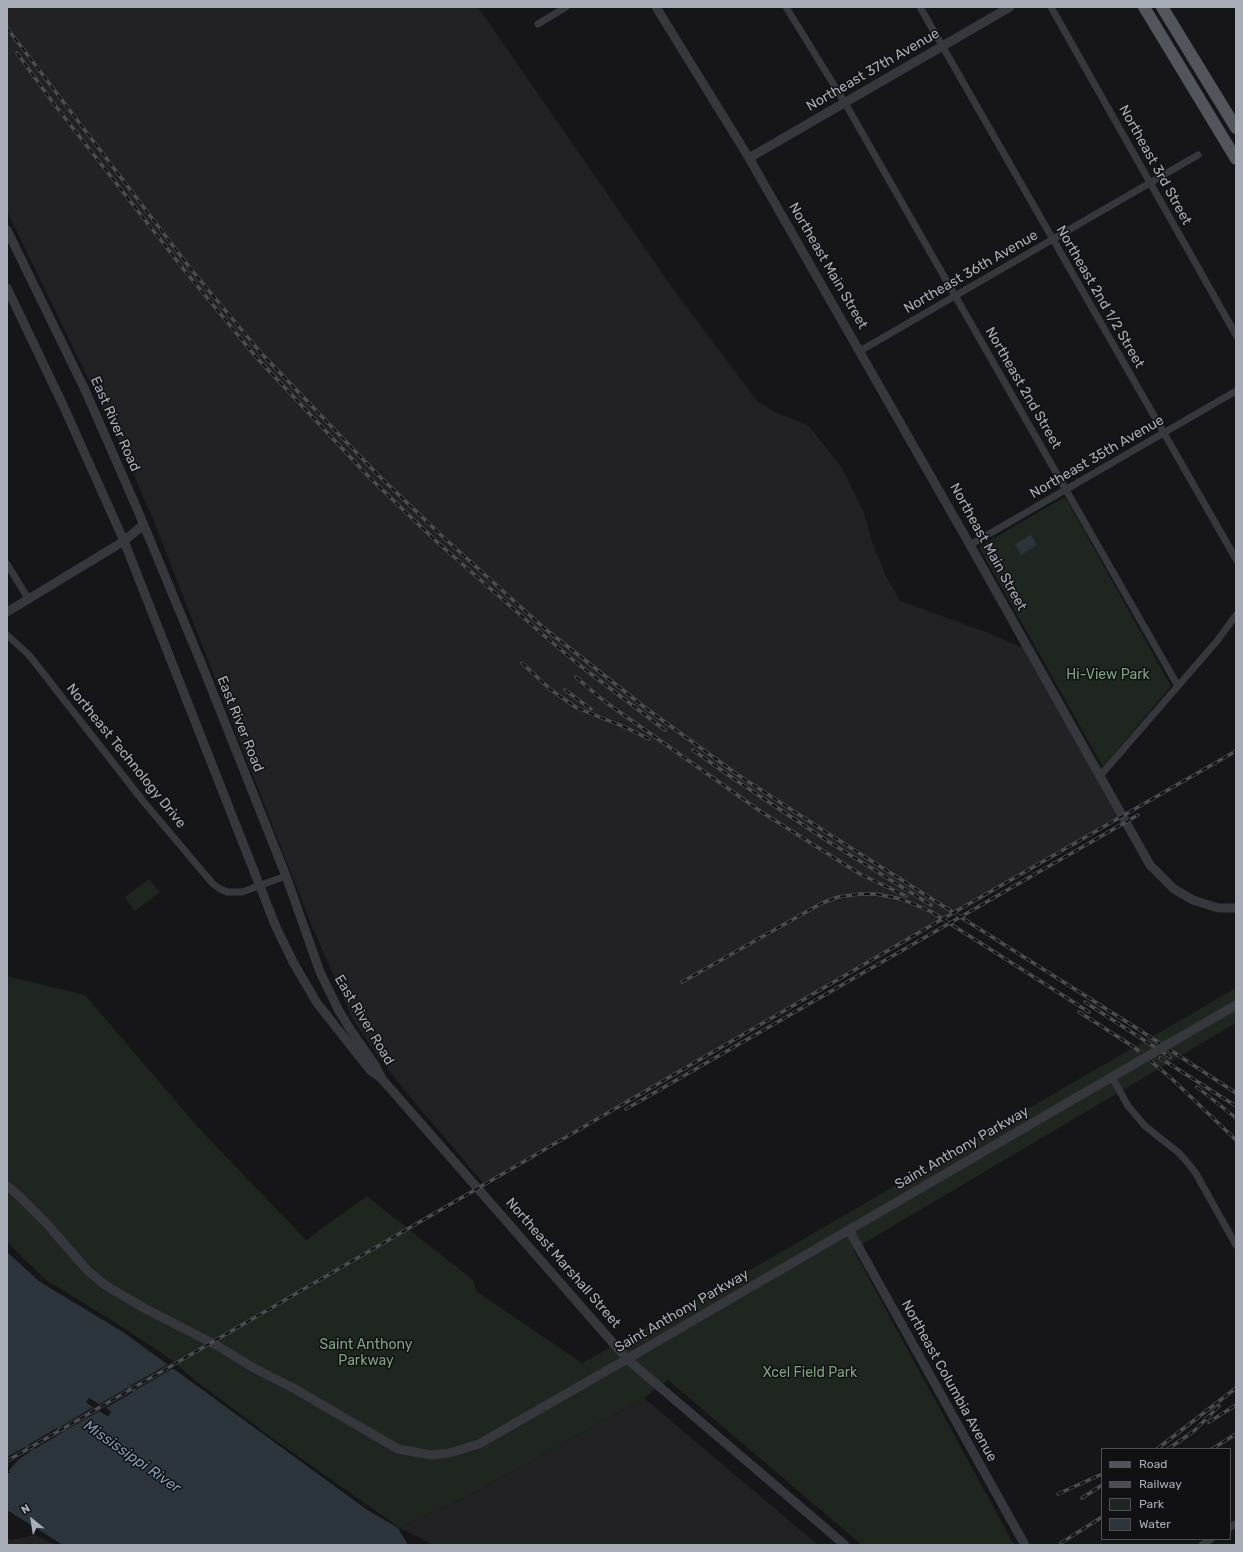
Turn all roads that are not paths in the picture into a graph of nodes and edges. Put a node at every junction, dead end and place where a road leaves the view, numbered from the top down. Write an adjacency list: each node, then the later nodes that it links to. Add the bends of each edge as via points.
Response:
1 (566, 7): 9 (street)
2 (656, 7): 14 (street, Northeast Main Street)
3 (786, 7): 11 (street, Northeast 2nd Street)
4 (920, 7): 10 (street, Northeast 2nd 1/2 Street)
5 (1010, 7): 10 (street, Northeast 37th Avenue)
6 (1051, 7): 16 (street, Northeast 3rd Street)
7 (1144, 7): 15 (main road)
8 (1162, 7): 12 (main road)
9 (538, 24)
10 (943, 46): 11 (street, Northeast 37th Avenue); 18 (street, Northeast 2nd 1/2 Street)
11 (845, 103): 14 (street, Northeast 37th Avenue); 20 (street, Northeast 2nd Street)
12 (1236, 128)
13 (1198, 155): 16 (street, Northeast 36th Avenue)
14 (750, 158): 22 (street, Northeast Main Street)
15 (1236, 159)
16 (1150, 183): 18 (street, Northeast 36th Avenue); 21 (street, Northeast 3rd Street)
17 (7, 230): 26 (street, East River Road, via 86,392)
18 (1052, 240): 20 (street, Northeast 36th Avenue); 24 (street, Northeast 2nd 1/2 Street)
19 (7, 288): 27 (street, East River Road)
20 (955, 296): 22 (street, Northeast 36th Avenue); 25 (street, Northeast 2nd Street)
21 (1236, 335)
22 (860, 351): 28 (street, Northeast Main Street)
23 (1236, 391): 24 (street, Northeast 35th Avenue)
24 (1163, 433): 25 (street, Northeast 35th Avenue); 29 (street, Northeast 2nd 1/2 Street)
25 (1066, 490): 28 (street, Northeast 35th Avenue); 35 (street, Northeast 2nd Street)
26 (143, 525): 27 (street); 37 (street, East River Road)
27 (124, 541): 31 (street); 38 (street, East River Road)
28 (970, 545): 36 (street, Northeast Main Street)
29 (1236, 559)
30 (7, 564): 31 (street)
31 (29, 600): 32 (street)
32 (7, 612)
33 (1236, 615): 35 (street)
34 (7, 635): 38 (street, Northeast Technology Drive, via 29,654 143,801 220,889 227,892 242,892)
35 (1178, 686): 36 (street)
36 (1100, 776): 39 (street, Northeast Main Street, via 1150,865 1163,880 1193,900 1218,908)
37 (286, 876): 38 (street); 42 (street, East River Road, via 320,972 339,1011)
38 (259, 886): 42 (street, East River Road, via 293,962 317,1004 370,1070)
39 (1236, 908)
40 (1236, 1005): 41 (street, Saint Anthony Parkway, bridge)
41 (1112, 1077): 44 (street, Saint Anthony Parkway); 45 (street, via 1128,1106 1140,1121 1179,1153 1191,1167)
42 (382, 1079): 46 (street, Northeast Marshall Street)
43 (7, 1186): 46 (street, Saint Anthony Parkway, via 47,1224 88,1271 105,1285 295,1389 398,1449 430,1455 473,1446)
44 (849, 1230): 46 (street, Saint Anthony Parkway); 48 (street, Northeast Columbia Avenue)
45 (1236, 1245)
46 (627, 1359): 47 (street, Northeast Marshall Street)
47 (845, 1545)
48 (1025, 1545)

